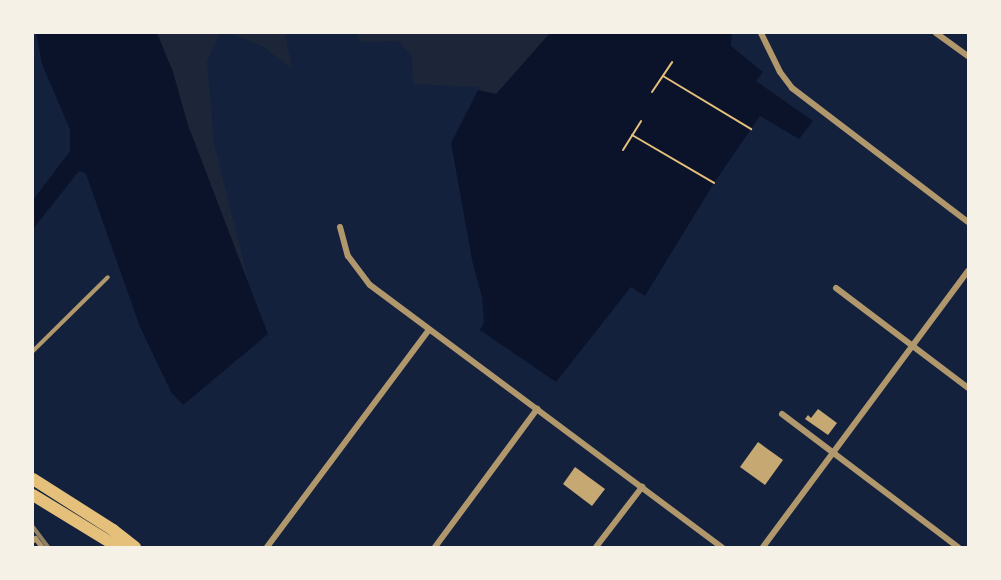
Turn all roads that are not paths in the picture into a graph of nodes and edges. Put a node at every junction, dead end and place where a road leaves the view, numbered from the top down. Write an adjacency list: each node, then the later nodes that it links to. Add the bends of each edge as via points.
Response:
1 (761, 33): 4 (street, via 792,88)
2 (936, 33): 3 (street)
3 (968, 56)
4 (968, 222)
5 (340, 227): 9 (street, via 348,256 360,275)
6 (968, 271): 10 (street)
7 (108, 277): 11 (lane)
8 (836, 288): 10 (street)
9 (429, 330): 13 (street); 23 (street)
10 (912, 346): 12 (street); 15 (street)
11 (33, 351)
12 (968, 388)
13 (537, 409): 17 (street); 24 (street)
14 (782, 414): 15 (street)
15 (832, 453): 27 (street); 28 (street)
16 (33, 479): 22 (main road)
17 (642, 487): 25 (street); 26 (street)
18 (33, 495): 21 (main road)
19 (33, 540): 20 (street)
20 (42, 547)
21 (118, 547)
22 (135, 547)
23 (267, 547)
24 (435, 547)
25 (596, 547)
26 (722, 547)
27 (763, 547)
28 (958, 547)

